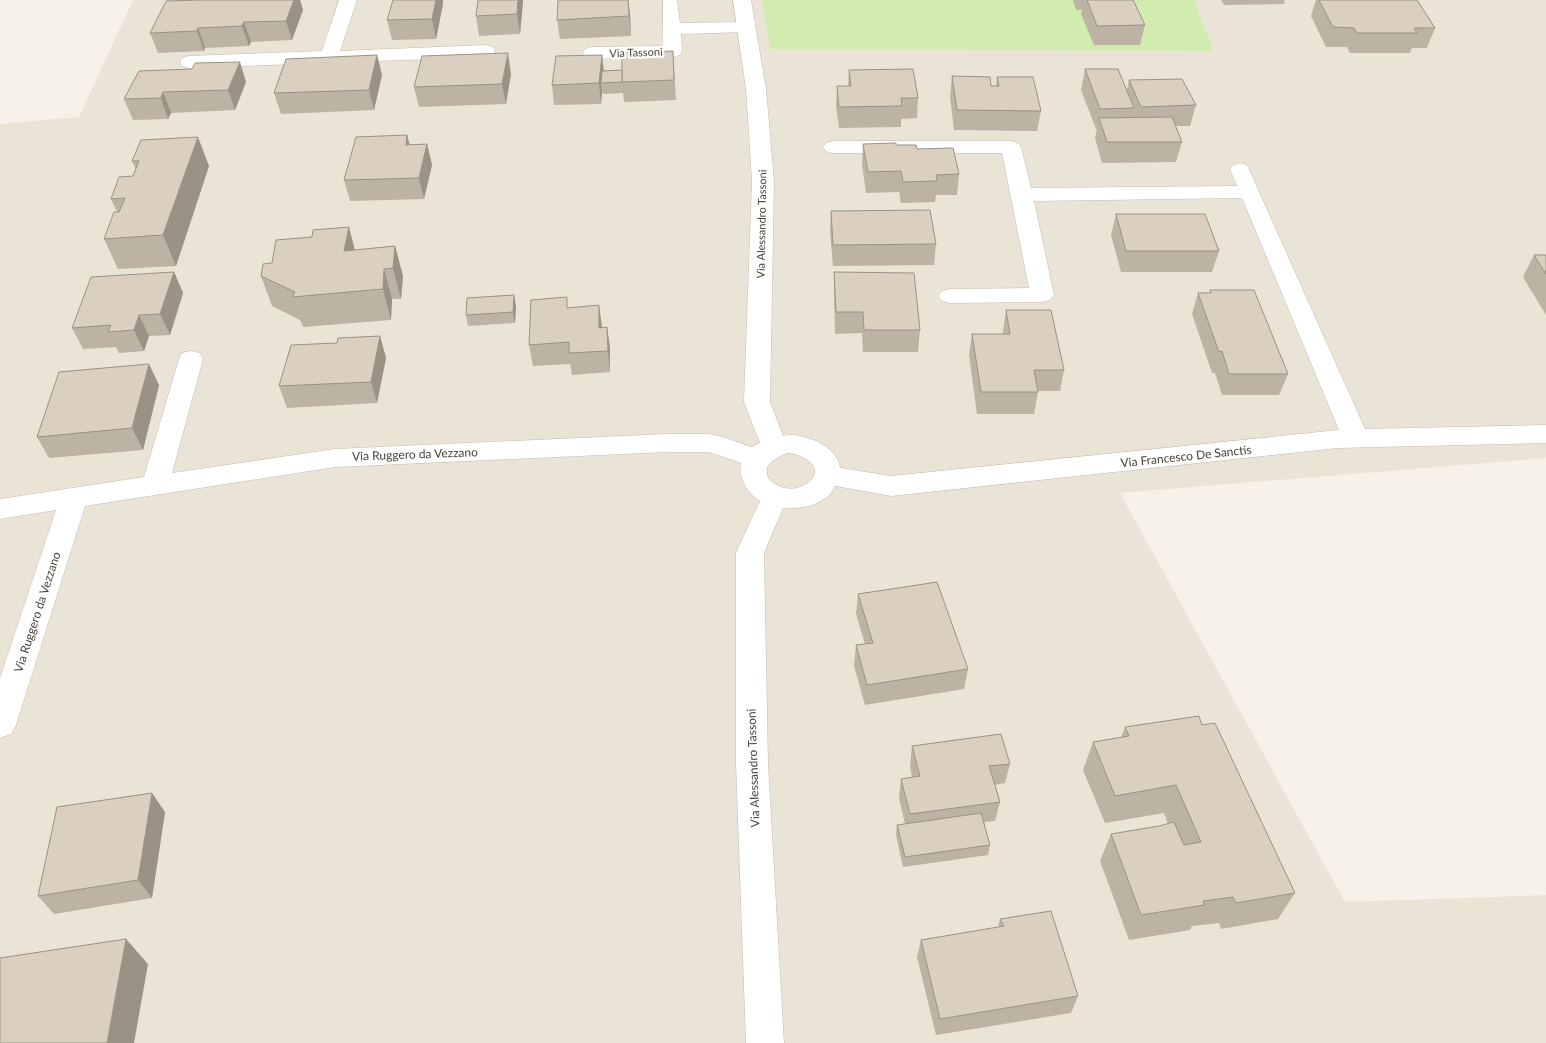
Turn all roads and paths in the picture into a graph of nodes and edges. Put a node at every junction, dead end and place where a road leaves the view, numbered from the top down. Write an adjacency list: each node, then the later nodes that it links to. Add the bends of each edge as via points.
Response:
1 (348, 0): 8 (street)
2 (742, 0): 4 (street, Via Alessandro Tassoni)
3 (670, 2): 5 (street)
4 (746, 27): 5 (street, Via Tassoni); 18 (street, Via Alessandro Tassoni, via 756,89 763,181 757,402)
5 (671, 29): 7 (street, Via Tassoni, via 672,51)
6 (486, 51): 8 (street)
7 (592, 53)
8 (329, 57): 9 (street)
9 (190, 62)
10 (833, 147): 13 (street, via 1011,147)
11 (1240, 169): 12 (street)
12 (1248, 192): 13 (street); 17 (street)
13 (1022, 195): 14 (street, via 1042,295)
14 (950, 296)
15 (191, 360): 20 (street)
16 (1546, 434): 17 (street, Via Francesco De Sanctis)
17 (1356, 439): 19 (street, Via Francesco De Sanctis, via 892,486)
18 (765, 452): 19 (street, via 787,444 811,448 826,462); 20 (street, Via Ruggero da Vezzano, via 709,443 667,443 335,458); 21 (street, via 752,467 752,476 756,485)
19 (828, 476): 21 (street, via 811,494 787,499)
20 (155, 485): 22 (street, Via Ruggero da Vezzano)
21 (775, 497): 25 (street, Via Alessandro Tassoni, via 750,553 752,764)
22 (74, 498): 23 (street, Via Ruggero da Vezzano); 24 (street, Via Ruggero da Vezzano)
23 (0, 509)
24 (0, 726)
25 (765, 1043)

